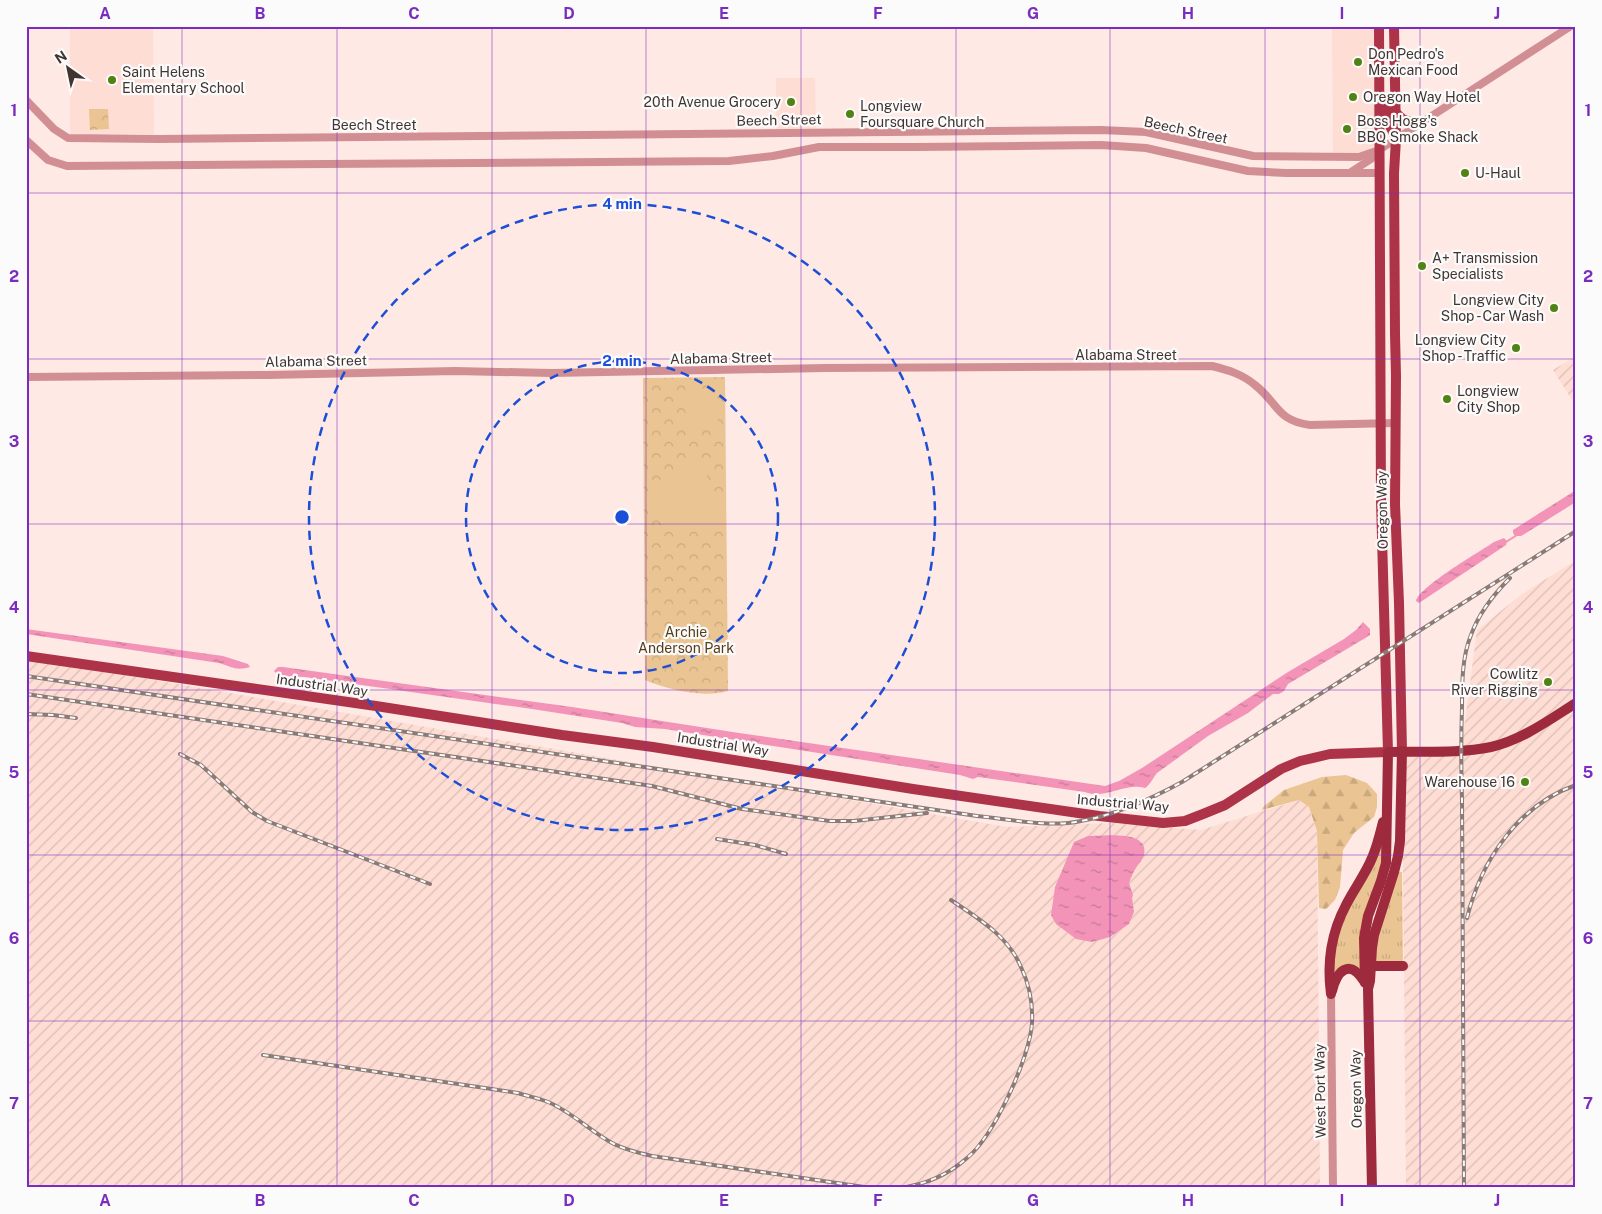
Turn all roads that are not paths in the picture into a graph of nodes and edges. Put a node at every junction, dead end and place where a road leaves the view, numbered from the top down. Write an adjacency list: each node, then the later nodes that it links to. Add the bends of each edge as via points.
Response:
1 (1379, 26): 4 (main road, Oregon Way)
2 (1394, 26): 6 (main road, Oregon Way)
3 (1571, 26): 7 (street, Beech Street)
4 (1379, 94): 8 (main road, via 1386,102 1387,120); 10 (main road, Oregon Way)
5 (26, 100): 10 (street, Beech Street, via 54,129 68,138 1101,130 1146,132 1253,156 1359,157)
6 (1396, 111): 7 (main road, via 1407,122); 8 (main road, Oregon Way)
7 (1420, 123): 8 (street, Beech Street)
8 (1396, 139): 10 (street, Beech Street); 15 (main road, Oregon Way)
9 (26, 140): 12 (street, Beech Street, via 48,160 67,166 729,160 819,147 1101,144 1146,148 1248,171)
10 (1380, 150): 11 (main road, Oregon Way); 12 (street)
11 (1380, 173): 12 (street, Beech Street); 14 (main road, Oregon Way)
12 (1347, 174)
13 (26, 376): 14 (street, Alabama Street, via 1212,366 1241,375 1256,385 1286,418 1298,424)
14 (1381, 423): 15 (street, Alabama Street); 19 (main road, Oregon Way)
15 (1396, 423): 18 (main road, Oregon Way, via 1394,504)
16 (26, 656): 19 (main road, Industrial Way, via 654,747 913,789 1163,823 1185,821 1225,805 1281,769 1300,761 1330,754)
17 (1576, 703): 18 (highway, Industrial Way, via 1525,734 1492,746 1461,751)
18 (1402, 751): 19 (highway, Industrial Way); 21 (highway, Oregon Way, via 1398,856 1374,935)
19 (1388, 752): 20 (highway, Oregon Way)
20 (1387, 808): 23 (highway, Oregon Way, via 1386,863 1364,938); 24 (highway, via 1372,858 1345,906 1333,938 1329,979)
21 (1371, 966): 22 (highway); 23 (highway, Oregon Way, via 1370,981)
22 (1402, 966)
23 (1366, 985): 24 (highway, via 1356,971 1344,970 1336,977); 26 (highway, Oregon Way)
24 (1331, 994): 25 (street, West Port Way)
25 (1333, 1188)
26 (1372, 1188)

